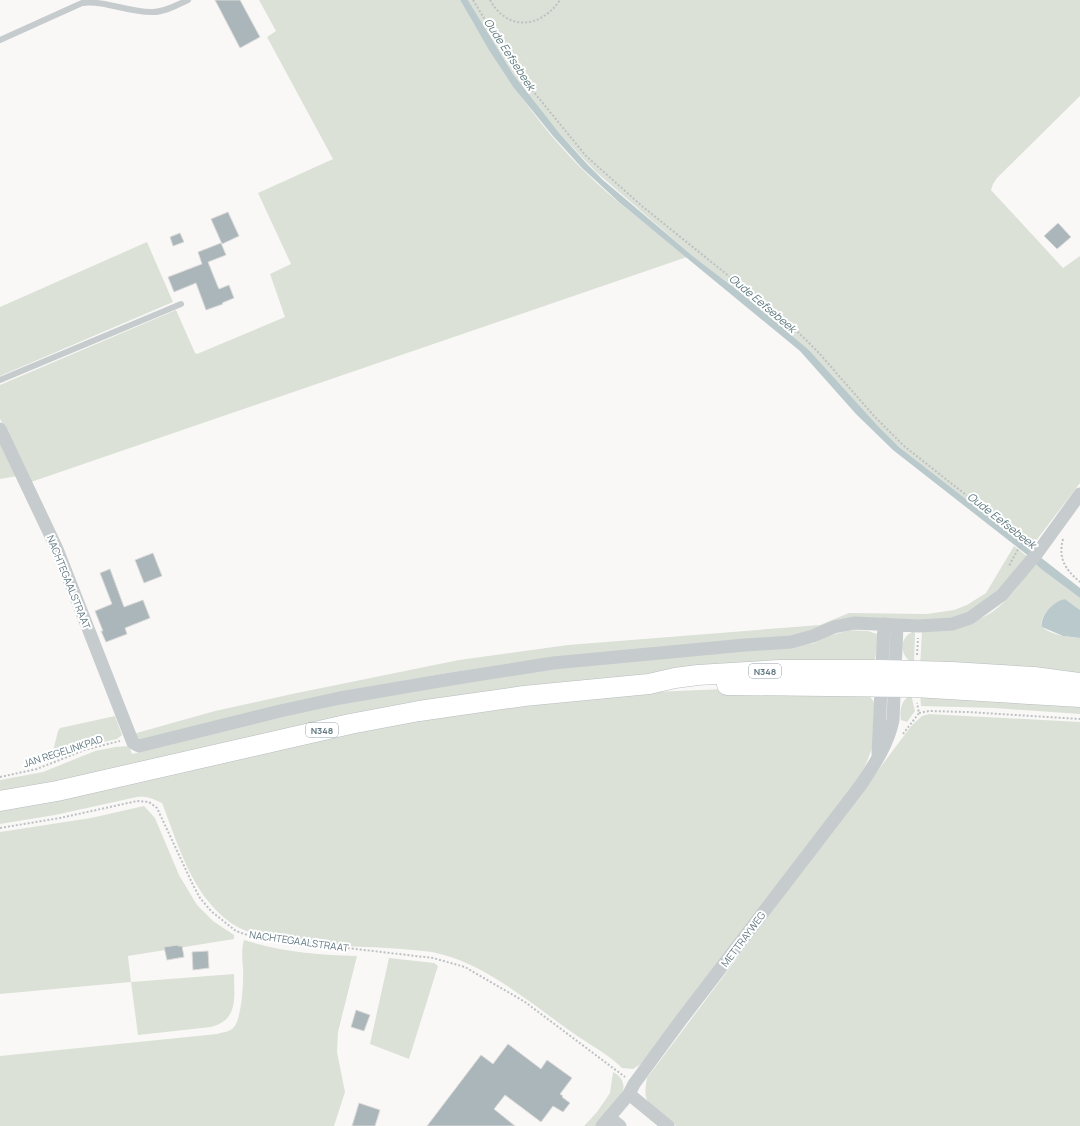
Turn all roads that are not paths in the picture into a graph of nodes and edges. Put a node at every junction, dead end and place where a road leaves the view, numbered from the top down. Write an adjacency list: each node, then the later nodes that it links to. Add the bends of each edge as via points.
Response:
1 (188, 0): 2 (lane, via 164,10 151,12 99,2 82,2)
2 (0, 40)
3 (181, 304): 4 (lane)
4 (0, 380)
5 (0, 429): 7 (street, NACHTEGAALSTRAAT, via 56,549 131,738 135,745 139,746 340,698 482,674 553,663 791,642 854,623)
6 (1080, 494): 8 (street, via 1002,595 970,618 952,624)
7 (884, 624): 8 (street); 9 (street, METTRAYWEG)
8 (897, 625): 9 (street, METTRAYWEG)
9 (888, 678): 10 (main road, N348, via 1034,677); 11 (main road, N348); 12 (main road, N348, via 740,685 649,684 524,696 350,724 171,766); 13 (street, METTRAYWEG, via 877,760)
10 (1080, 683)
11 (1080, 696)
12 (0, 801)
13 (632, 1089): 14 (street, METTRAYWEG); 16 (street)
14 (605, 1121): 15 (street, METTRAYWEG)
15 (620, 1126)
16 (668, 1126)

